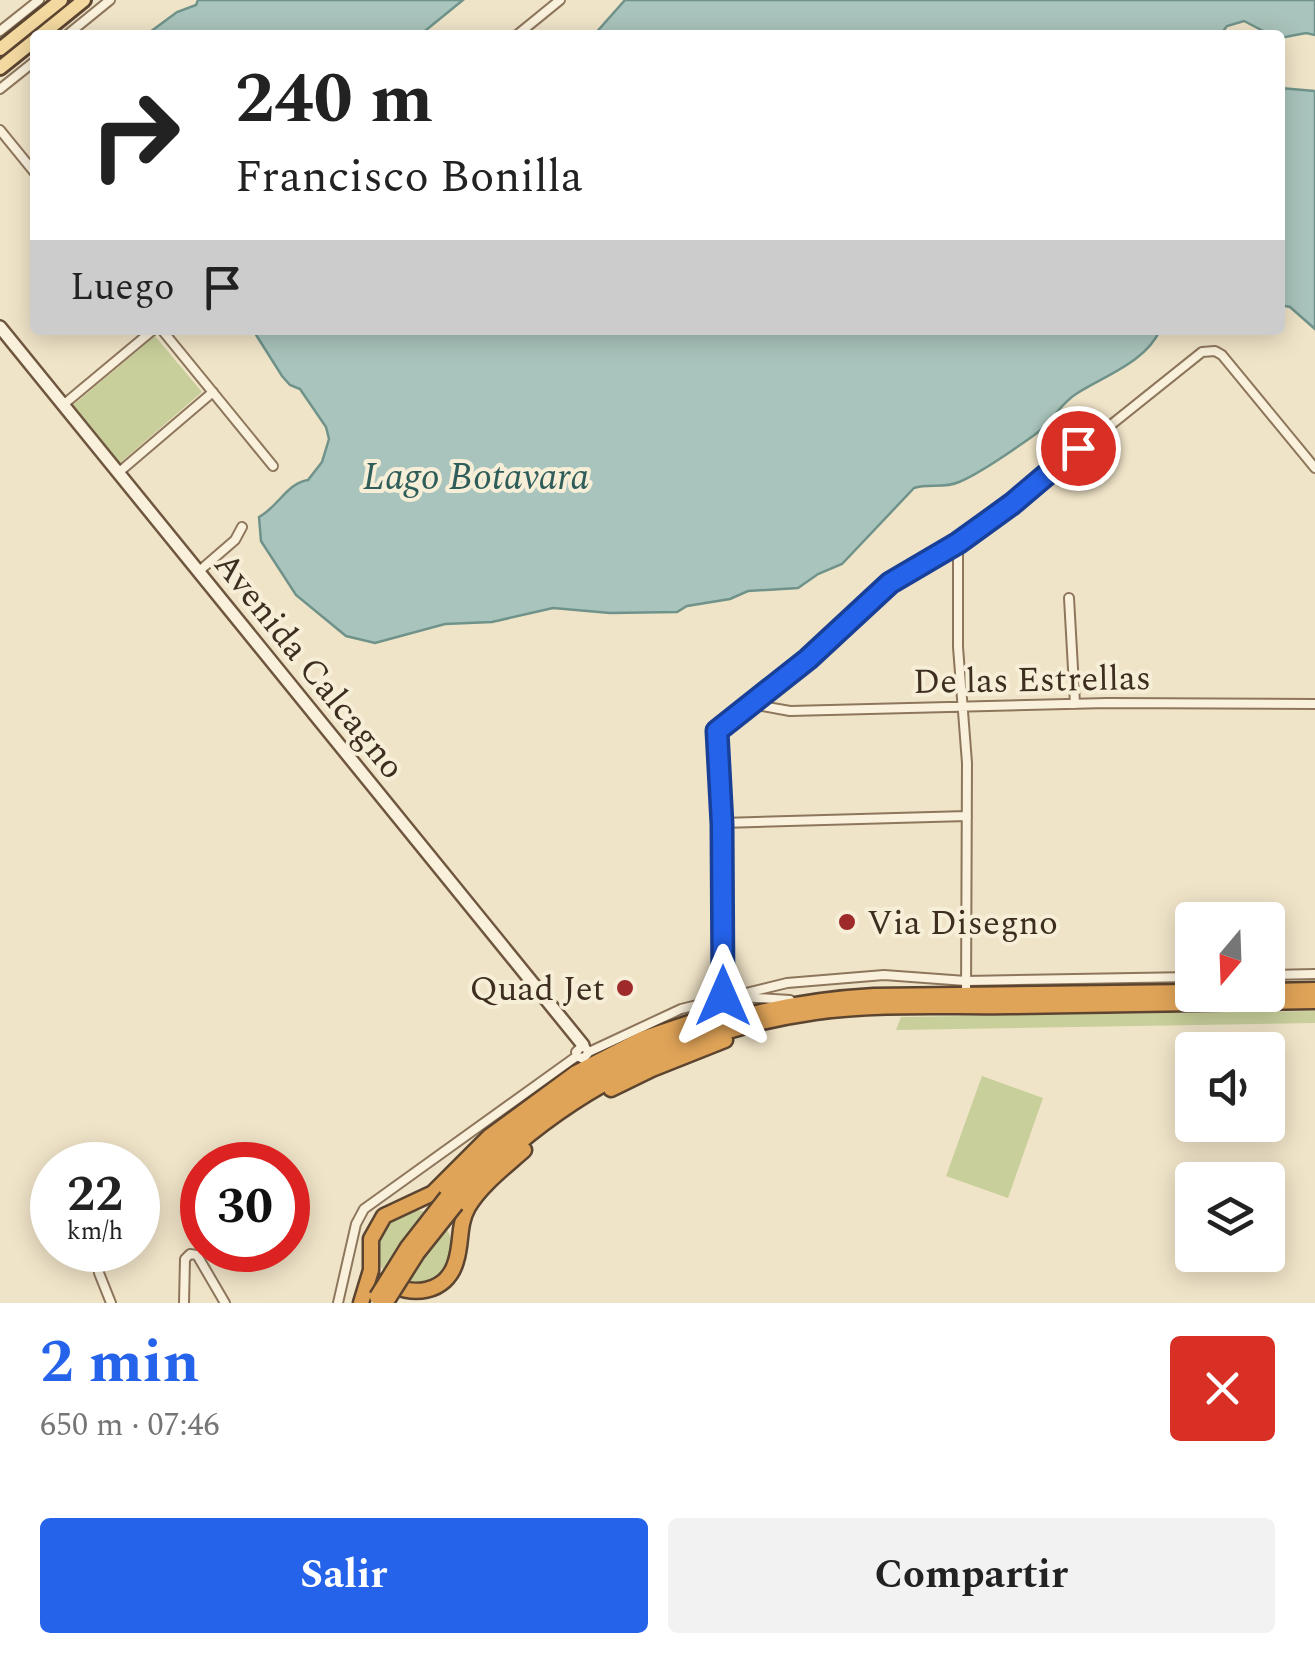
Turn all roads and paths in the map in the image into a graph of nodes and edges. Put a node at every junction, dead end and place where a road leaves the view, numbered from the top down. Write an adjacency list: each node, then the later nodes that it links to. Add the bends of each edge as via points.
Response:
1 (61, 0): 11 (main road)
2 (84, 0): 6 (main road)
3 (110, 0): 7 (street)
4 (560, 0): 8 (street)
5 (35, 1): 9 (street)
6 (47, 30)
7 (73, 30)
8 (523, 30)
9 (0, 31)
10 (30, 44): 13 (main road)
11 (0, 49)
12 (30, 65): 14 (street)
13 (0, 68)
14 (0, 89)
15 (0, 130): 16 (street)
16 (30, 167)
17 (0, 327): 21 (street, Avenida Calcagno)
18 (147, 335): 21 (street)
19 (166, 335): 20 (street)
20 (213, 392): 22 (street); 24 (street)
21 (63, 404): 24 (street, Avenida Calcagno)
22 (273, 466)
23 (1315, 468): 26 (street, via 1222,356 1208,350)
24 (118, 473): 27 (street, Avenida Calcagno)
25 (242, 527): 27 (street)
26 (958, 543): 29 (street, via 890,583); 32 (street)
27 (198, 572): 47 (street, Avenida Calcagno)
28 (1069, 598): 30 (street)
29 (750, 704): 32 (street, De las Estrellas, via 790,711); 34 (street, via 717,731)
30 (1075, 704): 31 (street, De las Estrellas); 32 (street, De las Estrellas)
31 (1315, 704)
32 (962, 706): 33 (street)
33 (967, 816): 34 (street); 38 (street)
34 (722, 824): 42 (street)
35 (1315, 974): 36 (street)
36 (1285, 976)
37 (1175, 977): 38 (street)
38 (966, 988): 41 (highway); 42 (street, via 854,976); 44 (highway)
39 (1315, 990): 40 (highway)
40 (1285, 991)
41 (1175, 992)
42 (723, 996): 43 (street); 47 (street)
43 (790, 1000): 44 (highway); 49 (highway, via 676,1026 599,1060 516,1116 433,1193)
44 (806, 1002): 48 (highway, via 698,1028 616,1064 526,1122)
45 (1315, 1002): 46 (highway, via 842,1010)
46 (766, 1022): 48 (highway, via 687,1044 600,1085 514,1145); 52 (highway, via 652,1069 571,1114 482,1190)
47 (581, 1048): 50 (street, via 364,1209)
48 (452, 1200): 56 (highway, bridge, via 408,1247)
49 (408, 1205): 51 (highway, via 384,1216); 52 (highway, via 440,1214)
50 (353, 1238): 51 (street); 60 (street)
51 (371, 1239): 53 (highway)
52 (457, 1241): 55 (highway, via 448,1277)
53 (372, 1261): 55 (highway); 61 (highway)
54 (99, 1272): 57 (street)
55 (403, 1297)
56 (381, 1301)
57 (111, 1303)
58 (184, 1303): 59 (street, via 190,1254)
59 (225, 1303)
60 (338, 1303)
61 (361, 1303)

